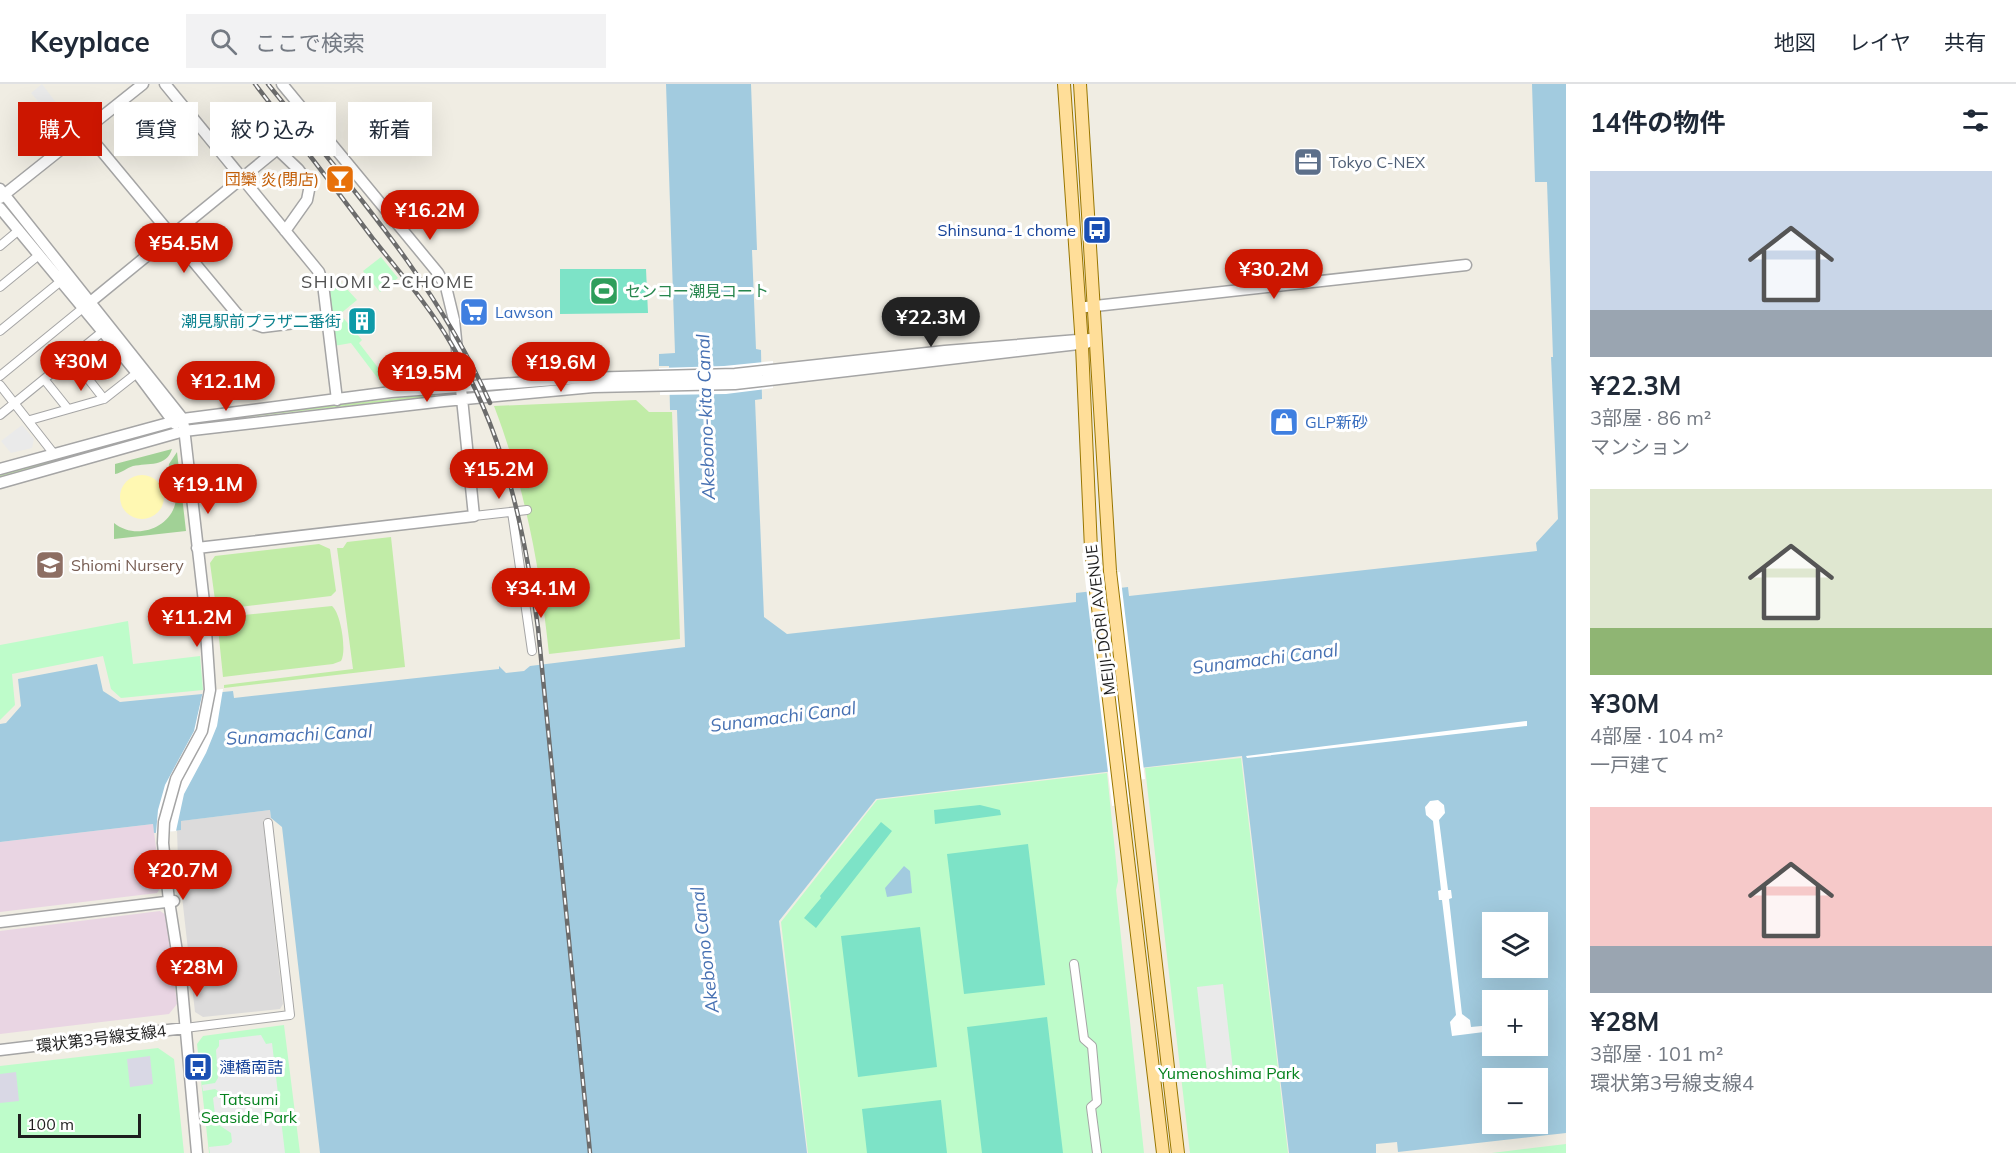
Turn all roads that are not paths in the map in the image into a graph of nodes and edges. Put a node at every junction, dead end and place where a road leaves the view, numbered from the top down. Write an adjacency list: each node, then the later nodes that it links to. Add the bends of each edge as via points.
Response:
1 (143, 84): 7 (street)
2 (165, 84): 13 (street)
3 (282, 84): 6 (street)
4 (1064, 84): 26 (main road, MEIJI-DORI AVENUE)
5 (1080, 84): 25 (main road, MEIJI-DORI AVENUE)
6 (298, 102)
7 (102, 117)
8 (336, 148): 38 (street, via 446,287)
9 (102, 152): 18 (street)
10 (52, 156): 14 (street)
11 (269, 156): 13 (street)
12 (284, 156): 17 (street, via 310,185 307,200)
13 (242, 178): 17 (street); 18 (street)
14 (2, 194): 24 (street)
15 (0, 208): 16 (street)
16 (19, 230): 19 (street); 20 (street)
17 (285, 231): 27 (street, via 321,277)
18 (171, 235): 24 (street); 27 (street, via 235,314 249,324 273,326)
19 (0, 246)
20 (39, 255): 22 (street); 23 (street)
21 (1466, 265): 25 (street)
22 (61, 281): 24 (street); 28 (street)
23 (0, 286)
24 (87, 305): 29 (street); 34 (street); 46 (street)
25 (1094, 306): 26 (street); 30 (main road, MEIJI-DORI AVENUE)
26 (1079, 308): 31 (main road, MEIJI-DORI AVENUE)
27 (327, 319): 41 (street)
28 (0, 330)
29 (102, 332): 32 (street); 33 (street)
30 (1096, 340): 31 (street); 65 (main road, MEIJI-DORI AVENUE, via 1110,571)
31 (1082, 341): 36 (street, via 772,375); 64 (main road, MEIJI-DORI AVENUE, via 1091,549)
32 (71, 357): 35 (street); 39 (street)
33 (136, 373): 39 (street); 46 (street)
34 (0, 376)
35 (44, 379): 42 (street); 43 (street)
36 (658, 381): 38 (street, via 582,378); 40 (street)
37 (0, 385): 42 (street)
38 (461, 386): 40 (street); 41 (street)
39 (104, 399): 43 (street)
40 (463, 399): 47 (street); 53 (street)
41 (337, 400): 46 (street)
42 (15, 403): 44 (street); 45 (street)
43 (68, 409): 45 (street)
44 (0, 415)
45 (30, 420): 48 (street)
46 (177, 420): 47 (street); 48 (street)
47 (184, 431): 50 (street); 54 (street)
48 (54, 454): 49 (street)
49 (0, 469)
50 (0, 483)
51 (527, 510): 52 (street)
52 (512, 512): 53 (street); 55 (street)
53 (474, 516): 54 (street)
54 (197, 548): 57 (street, via 213,690 211,724 180,785 166,833)
55 (532, 651)
56 (268, 823): 60 (street, via 290,1015)
57 (171, 901): 58 (street); 60 (street)
58 (0, 922)
59 (1074, 964): 63 (street, via 1084,1039 1092,1046 1096,1102 1091,1107)
60 (185, 1028): 61 (street, 環状第3号線支線4); 62 (street, 環状第3号線支線4)
61 (0, 1050)
62 (197, 1153)
63 (1097, 1153)
64 (1163, 1153)
65 (1178, 1153)

